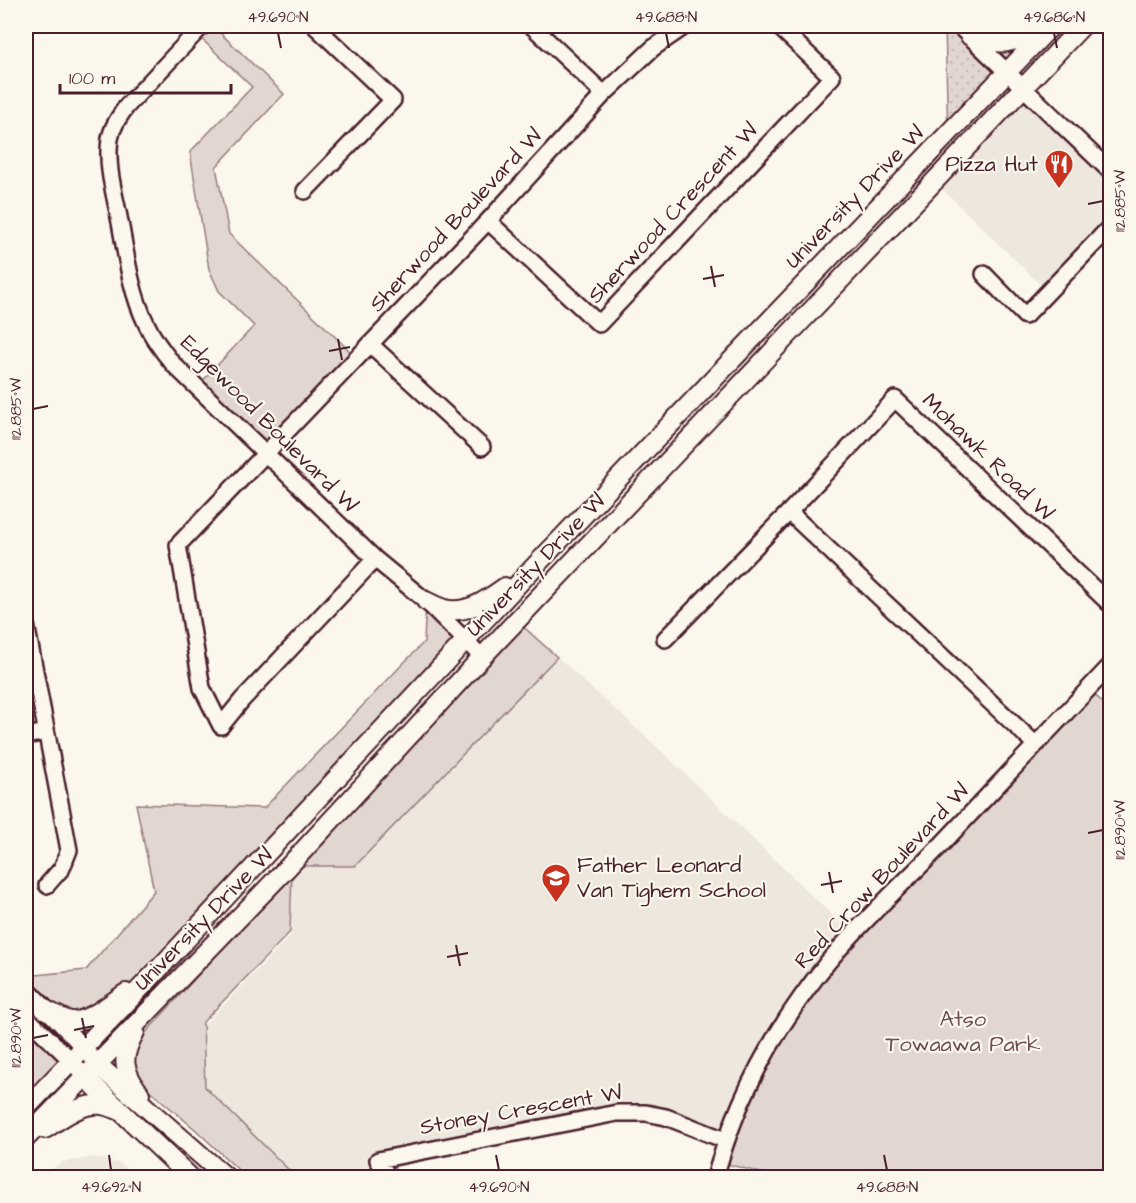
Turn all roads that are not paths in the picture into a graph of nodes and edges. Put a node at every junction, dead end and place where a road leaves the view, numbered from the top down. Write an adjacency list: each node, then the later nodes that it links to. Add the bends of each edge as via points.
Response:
1 (315, 26): 14 (street, via 393,100)
2 (532, 26): 12 (street)
3 (685, 26): 12 (street, Sherwood Boulevard W, via 653,48)
4 (778, 26): 15 (street, Sherwood Crescent W, via 832,77 599,324)
5 (1040, 26): 9 (main road, via 1005,43 993,43)
6 (1051, 26): 10 (main road, University Drive W)
7 (1082, 26): 11 (main road, University Drive W)
8 (195, 28): 20 (street, Edgewood Boulevard W, via 116,121 110,138 112,182 130,278 146,324 174,365)
9 (964, 31): 10 (street)
10 (1008, 72): 11 (street); 23 (main road, University Drive W)
11 (1024, 87): 13 (street); 29 (main road, University Drive W)
12 (604, 94): 15 (street, Sherwood Boulevard W)
13 (1110, 171)
14 (305, 190)
15 (488, 221): 18 (street, Sherwood Boulevard W)
16 (1110, 227): 17 (street, via 1025,316)
17 (984, 274)
18 (370, 344): 19 (street); 20 (street, Sherwood Boulevard W)
19 (482, 447)
20 (265, 453): 22 (street, Edgewood Boulevard W); 22 (street, Sherwood Boulevard W, via 178,545 202,688 221,726)
21 (789, 512): 25 (street, Mohawk Road W, via 895,399); 27 (street, Mohawk Road W); 33 (street)
22 (375, 559): 24 (street, Edgewood Boulevard W)
23 (534, 567): 24 (main road, via 468,609 446,609); 28 (main road, University Drive W)
24 (426, 601): 28 (street, Edgewood Boulevard W)
25 (1110, 604)
26 (26, 624): 31 (street)
27 (665, 639)
28 (465, 640): 29 (street, Edgewood Boulevard W); 35 (main road, University Drive W)
29 (482, 657): 38 (main road, University Drive W)
30 (1110, 666): 33 (street, Red Crow Boulevard W)
31 (46, 732): 32 (street); 34 (street, via 69,850 62,868)
32 (26, 736)
33 (1035, 744): 46 (street, Red Crow Boulevard W, via 829,962 764,1056)
34 (47, 885)
35 (153, 975): 37 (main road, via 82,1020 71,1021); 40 (main road, University Drive W)
36 (26, 988): 37 (street)
37 (44, 1009): 40 (street)
38 (146, 1014): 41 (main road, University Drive W); 44 (main road, via 131,1040 125,1066 141,1096)
39 (26, 1017): 40 (street)
40 (77, 1054): 41 (street); 42 (main road, University Drive W)
41 (91, 1070): 43 (main road); 44 (main road); 45 (main road, University Drive W)
42 (26, 1108)
43 (122, 1111): 45 (main road, via 103,1105 80,1108); 47 (main road)
44 (174, 1131): 48 (main road)
45 (26, 1140)
46 (725, 1140): 49 (street, Stoney Crescent W, via 666,1117 617,1113 378,1160); 50 (street, Red Crow Boulevard W)
47 (191, 1178)
48 (227, 1178)
49 (389, 1178)
50 (715, 1178)

